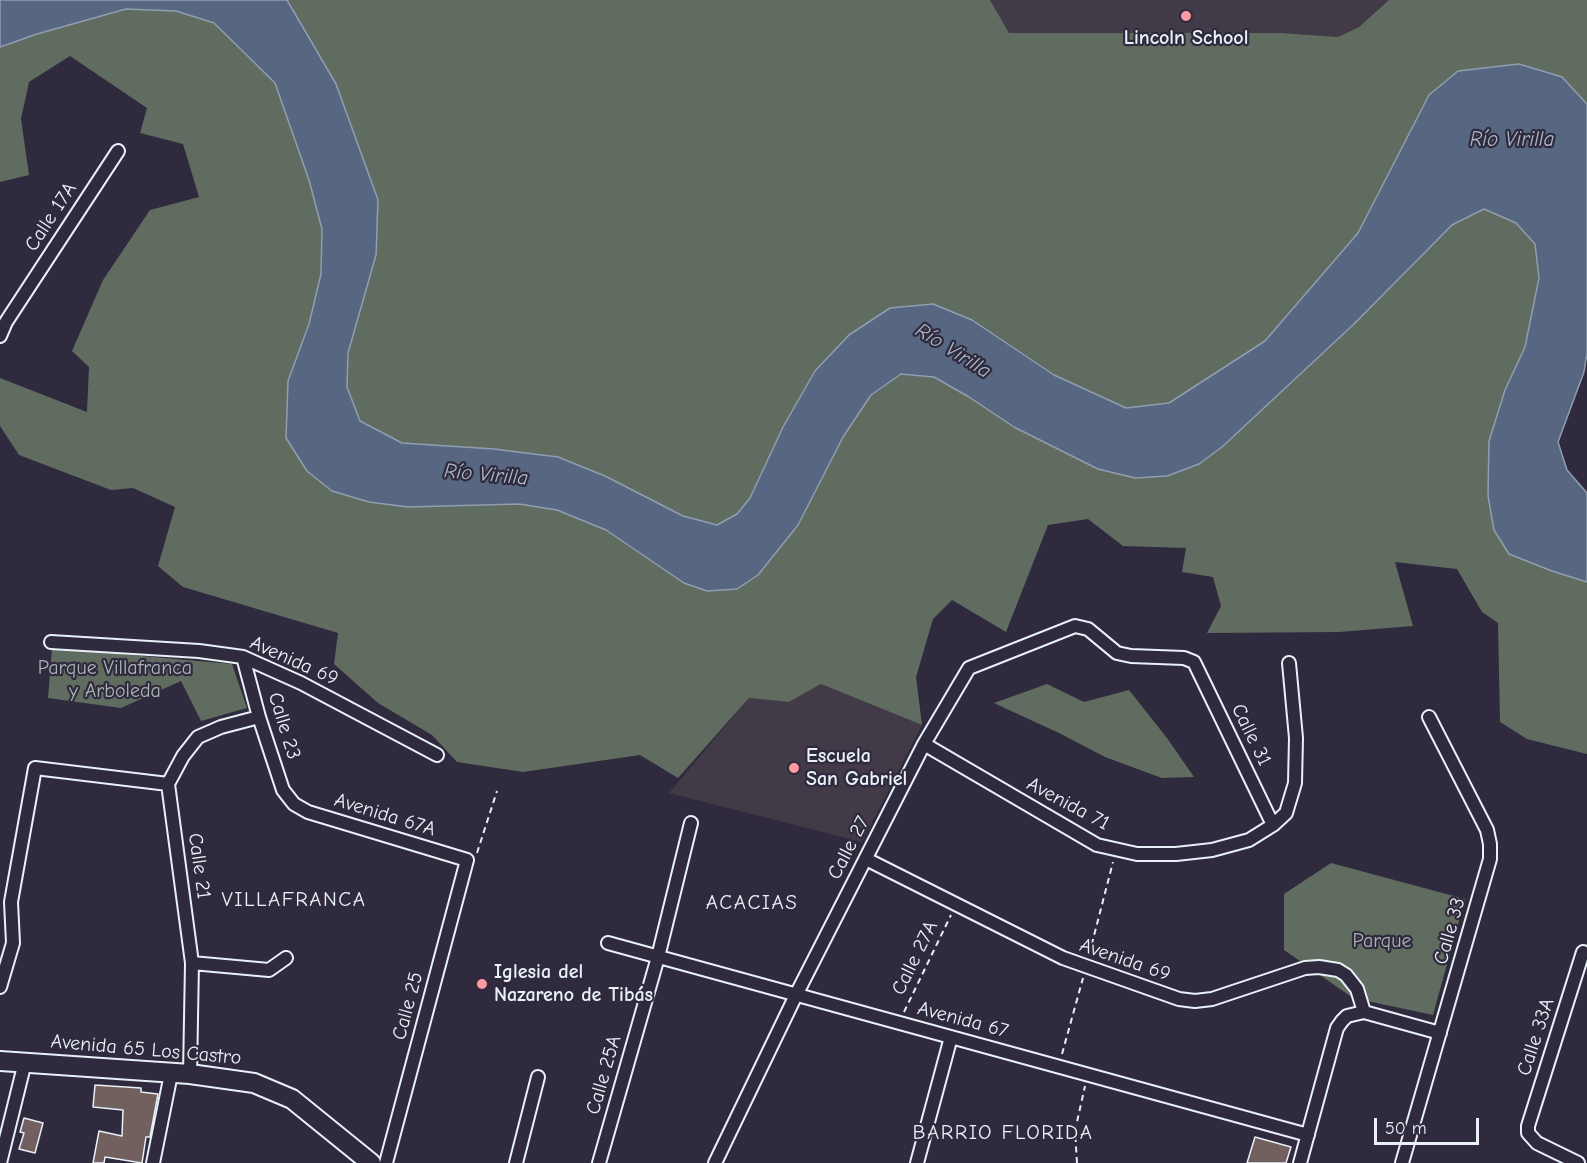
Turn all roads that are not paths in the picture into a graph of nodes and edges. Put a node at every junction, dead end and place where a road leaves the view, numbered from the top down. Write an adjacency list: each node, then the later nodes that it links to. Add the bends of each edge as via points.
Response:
1 (118, 151): 2 (street, Calle 17A)
2 (0, 336)
3 (51, 642): 4 (street, Avenida 69)
4 (243, 657): 7 (street, Calle 23); 10 (street, Avenida 69)
5 (1194, 662): 9 (street, Calle 27, via 1117,652 1089,628 1075,626 969,668); 14 (street, Calle 31)
6 (1289, 663): 14 (street, via 1296,738 1295,783 1286,813)
7 (259, 717): 11 (street, via 198,737); 12 (street, Calle 23, via 283,790)
8 (1429, 717): 25 (street, Calle 33, via 1487,830 1490,844 1487,872)
9 (924, 744): 14 (street, Avenida 71, via 1057,823 1097,845 1116,850 1137,854 1212,850 1249,840); 15 (street, Calle 27)
10 (437, 755)
11 (168, 784): 21 (street, Calle 21); 22 (street, via 35,768 11,902 13,943)
12 (294, 804): 16 (street, Avenida 67A, via 308,812)
13 (691, 823): 19 (street, Calle 25A)
14 (1274, 825)
15 (866, 859): 23 (street, Calle 27); 24 (street, Avenida 69, via 1063,958 1179,999 1212,999 1305,968 1328,967 1353,981)
16 (468, 860): 36 (street, Calle 25)
17 (608, 943): 19 (street, Avenida 67)
18 (1583, 952): 43 (street, Calle 33A, via 1528,1133 1537,1143)
19 (658, 957): 23 (street, Avenida 67); 38 (street, Calle 25A)
20 (286, 958): 21 (street, via 269,970)
21 (192, 963): 30 (street, Calle 21)
22 (0, 987)
23 (796, 995): 26 (street, Avenida 67); 39 (street, Calle 27)
24 (1364, 1012): 25 (street); 32 (street, via 1347,1016 1337,1028)
25 (1440, 1033): 42 (street, Calle 33)
26 (951, 1037): 32 (street, Avenida 67); 40 (street)
27 (0, 1061): 28 (street, Avenida 65 Los Castro)
28 (26, 1062): 29 (street, Avenida 65 Los Castro); 33 (street)
29 (171, 1074): 30 (street, Avenida 65 Los Castro); 34 (street)
30 (190, 1074): 35 (street, Avenida 65 Los Castro, via 254,1083 292,1099)
31 (538, 1077): 37 (street)
32 (1308, 1135): 41 (street)
33 (0, 1163)
34 (153, 1163)
35 (371, 1163)
36 (386, 1163)
37 (516, 1163)
38 (599, 1163)
39 (715, 1163)
40 (916, 1163)
41 (1300, 1163)
42 (1402, 1163)
43 (1578, 1163)

